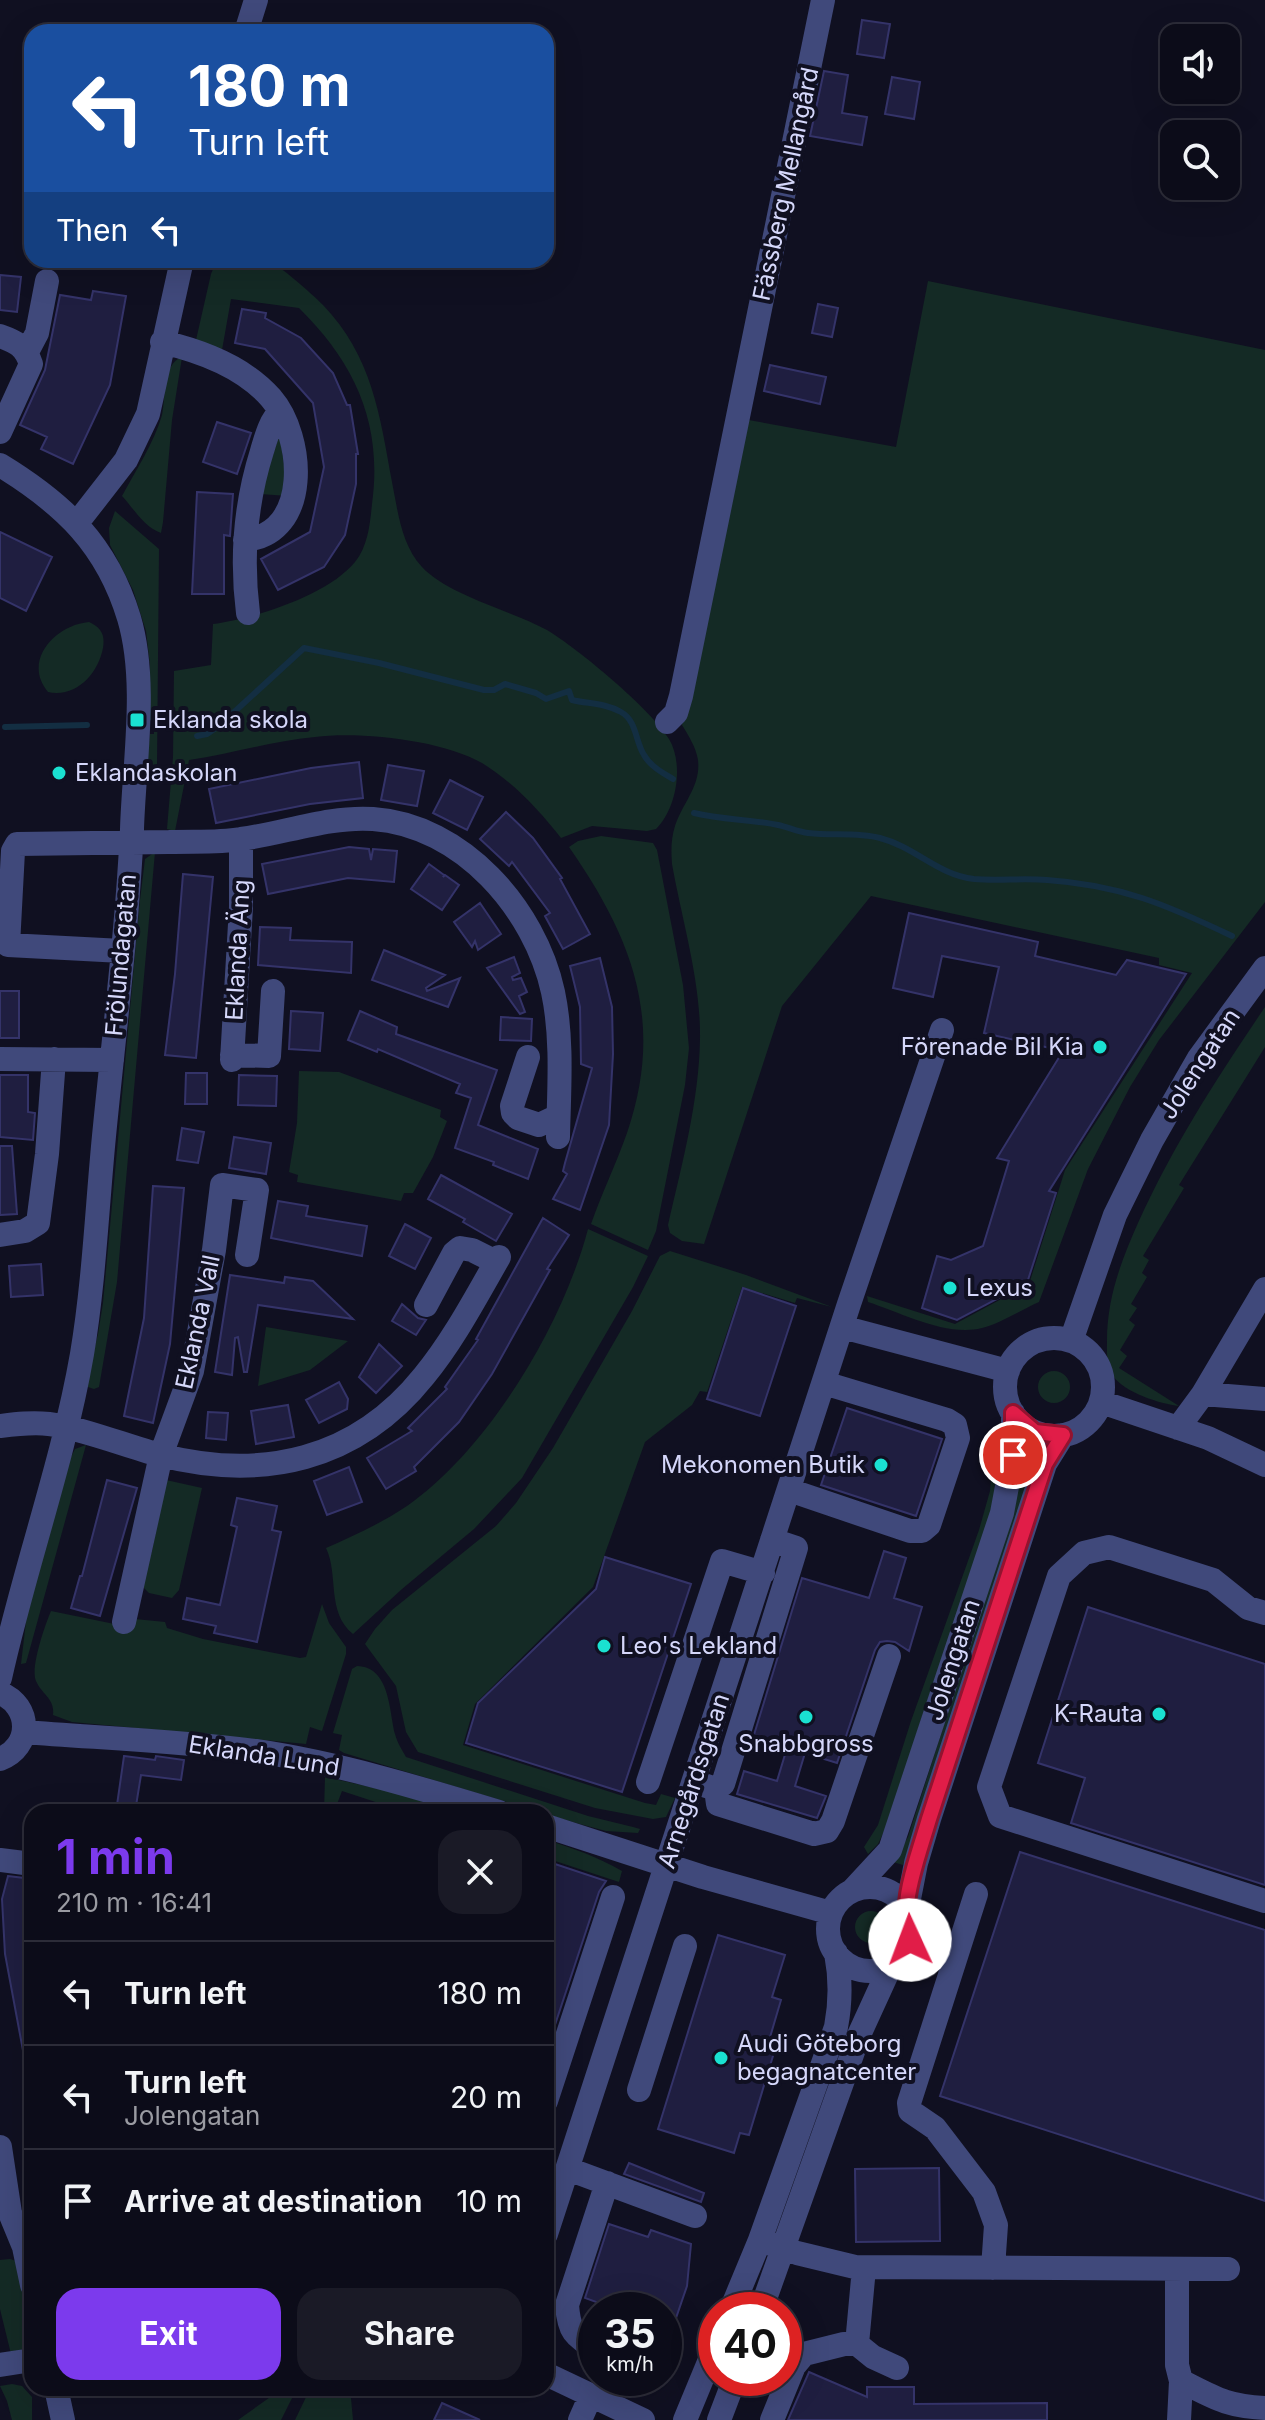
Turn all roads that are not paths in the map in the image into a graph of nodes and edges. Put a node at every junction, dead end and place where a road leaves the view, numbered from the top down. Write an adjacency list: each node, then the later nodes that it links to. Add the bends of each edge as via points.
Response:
1 (256, 0): 3 (street)
2 (823, 0): 15 (street, Fässberg Mellangård, via 681,696)
3 (248, 24)
4 (180, 268): 7 (street)
5 (47, 281): 8 (street, via 37,333)
6 (0, 336): 8 (street)
7 (162, 342): 9 (street, via 219,361 264,391); 12 (street, via 148,414 137,440)
8 (27, 352): 10 (street, via 29,372)
9 (280, 412): 13 (street, via 253,480); 13 (street, via 294,443 293,492 274,529)
10 (0, 432)
11 (0, 465): 12 (street, Frölundagatan, via 36,487)
12 (77, 523): 17 (street, Frölundagatan, via 115,582 136,647)
13 (245, 540): 14 (street)
14 (248, 613)
15 (667, 722)
16 (241, 839): 17 (street); 20 (street, Eklanda Äng, via 232,1058 269,1056); 22 (street, via 371,819 419,829 471,859 527,926 546,966 556,1013 558,1126 539,1125 513,1113)
17 (131, 844): 18 (street, Frölundagatan); 18 (street, via 17,844 13,851 8,945)
18 (122, 951): 25 (street, Frölundagatan)
19 (1265, 968): 31 (street, Jolengatan, via 1199,1058 1152,1140 1115,1215)
20 (273, 991)
21 (942, 1030): 30 (street, Arnegårdsgatan)
22 (528, 1057)
23 (0, 1059): 24 (street)
24 (54, 1059): 25 (street); 26 (street, via 38,1223)
25 (112, 1060): 39 (street, Frölundagatan, via 86,1323)
26 (0, 1235)
27 (247, 1255): 42 (street, Eklanda Vall, via 257,1190 222,1185 192,1371)
28 (1265, 1289): 34 (street)
29 (426, 1305): 42 (street, via 460,1248 497,1260 424,1377 353,1437 287,1462 239,1467)
30 (842, 1327): 32 (street); 33 (street, Arnegårdsgatan)
31 (1071, 1341): 32 (street, via 1033,1343); 36 (street, via 1098,1366)
32 (1008, 1371): 37 (street, via 1006,1393)
33 (824, 1383): 44 (street, Arnegårdsgatan); 44 (street, via 947,1420 955,1425 958,1438 929,1525 922,1531)
34 (1203, 1394): 35 (street); 40 (street)
35 (1265, 1399)
36 (1101, 1402): 40 (street); 41 (street, via 1086,1424)
37 (1013, 1413): 41 (street, via 1035,1432); 62 (street, Jolengatan, via 1013,1455 1002,1513 895,1836 890,1850)
38 (0, 1426): 39 (street, via 34,1423)
39 (66, 1428): 42 (street); 50 (street, Frölundagatan)
40 (1178, 1428): 43 (street)
41 (1063, 1435): 66 (street, Jolengatan, via 1045,1464 929,1819)
42 (161, 1455): 48 (street, Eklanda Vall)
43 (1265, 1465)
44 (789, 1490): 45 (street, Arnegårdsgatan)
45 (772, 1540): 46 (street, Arnegårdsgatan); 55 (street, via 796,1548 723,1784)
46 (763, 1573): 53 (street, via 722,1561); 55 (street, Arnegårdsgatan)
47 (1265, 1613): 65 (street, via 1248,1608 1213,1580 1109,1547 1084,1553 1059,1576 989,1787 1000,1816)
48 (124, 1622)
49 (889, 1656): 55 (street, via 827,1831 814,1834 718,1804)
50 (0, 1678)
51 (0, 1693): 52 (street, via 20,1709)
52 (24, 1732): 54 (street, via 16,1749); 57 (street, Eklanda Lund, via 270,1754)
53 (660, 1747): 55 (street); 56 (street)
54 (0, 1759)
55 (704, 1777): 61 (street, Arnegårdsgatan)
56 (648, 1782)
57 (470, 1804)
58 (554, 1829): 61 (street)
59 (0, 1860): 60 (street)
60 (24, 1863)
61 (667, 1866): 67 (street); 71 (street, Arnegårdsgatan)
62 (852, 1891): 66 (street, via 883,1889); 67 (street)
63 (976, 1894): 86 (street, via 909,2103 910,2111 935,2128 984,2192 996,2225)
64 (613, 1897): 73 (street)
65 (1265, 1901)
66 (907, 1909): 70 (street, via 910,1940)
67 (831, 1913): 69 (street, via 829,1938)
68 (685, 1946): 72 (street)
69 (836, 1953): 70 (street, via 861,1969); 82 (street, via 841,2001 836,2027)
70 (891, 1965): 83 (street, via 859,2035)
71 (620, 2007): 72 (street); 74 (street, Arnegårdsgatan)
72 (662, 2018): 76 (street)
73 (565, 2046): 74 (street); 75 (street)
74 (603, 2060): 78 (street, Arnegårdsgatan)
75 (554, 2078)
76 (639, 2090)
77 (0, 2147): 84 (street)
78 (559, 2178): 79 (street); 80 (street, Arnegårdsgatan)
79 (607, 2183): 81 (street); 92 (street, via 567,2305 568,2324)
80 (554, 2200)
81 (695, 2216)
82 (760, 2240): 83 (street); 90 (street)
83 (785, 2249): 85 (street); 91 (street)
84 (12, 2250): 89 (street)
85 (864, 2268): 86 (street); 93 (street)
86 (993, 2268): 87 (street)
87 (1177, 2269): 88 (street); 98 (street)
88 (1228, 2269)
89 (24, 2271)
90 (738, 2292)
91 (768, 2292)
92 (578, 2337)
93 (857, 2344): 96 (street); 111 (street, via 804,2354)
94 (24, 2361): 95 (street)
95 (0, 2365)
96 (897, 2368)
97 (554, 2377): 99 (street)
98 (1181, 2381): 105 (street, via 1217,2401); 112 (street)
99 (578, 2384)
100 (698, 2389): 109 (street)
101 (58, 2396): 106 (street)
102 (594, 2396): 107 (street)
103 (606, 2396): 108 (street)
104 (728, 2396): 110 (street)
105 (1265, 2408)
106 (63, 2420)
107 (580, 2420)
108 (643, 2420)
109 (685, 2420)
110 (719, 2420)
111 (772, 2420)
112 (1179, 2420)

